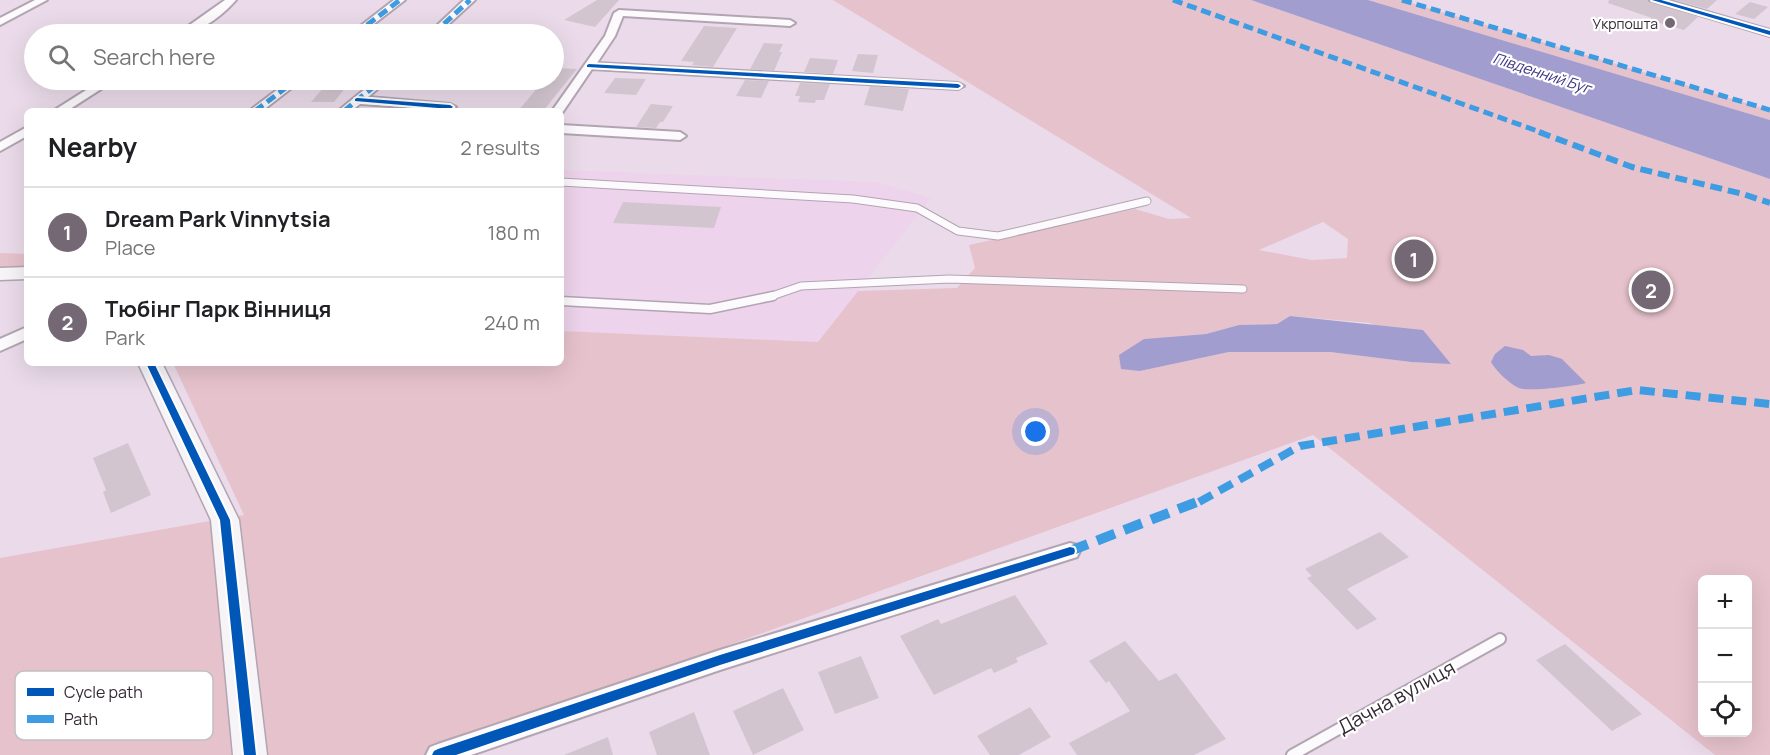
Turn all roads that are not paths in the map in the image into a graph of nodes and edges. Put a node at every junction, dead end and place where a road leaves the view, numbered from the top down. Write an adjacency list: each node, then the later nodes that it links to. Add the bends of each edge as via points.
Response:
1 (42, 0): 6 (street)
2 (231, 0): 8 (street)
3 (400, 0): 9 (street)
4 (470, 0): 10 (street)
5 (1655, 0): 11 (street)
6 (0, 22)
7 (790, 22): 12 (street, via 619,13 610,36)
8 (198, 24)
9 (368, 24)
10 (444, 24)
11 (1770, 33)
12 (590, 66): 13 (street); 22 (street)
13 (958, 86)
14 (93, 90): 19 (street)
15 (283, 90): 20 (street)
16 (370, 90): 17 (street)
17 (357, 100): 18 (street); 21 (street)
18 (450, 107)
19 (63, 108)
20 (259, 108)
21 (348, 108)
22 (560, 108)
23 (564, 129): 25 (street)
24 (24, 133): 26 (street)
25 (680, 136)
26 (0, 147)
27 (564, 182): 28 (lane, via 853,199 917,208 958,231 998,236)
28 (1146, 201)
29 (24, 273): 30 (street)
30 (0, 274)
31 (1243, 289): 32 (lane, via 949,279 801,286 767,298 710,309)
32 (564, 301)
33 (24, 334): 34 (street)
34 (0, 346)
35 (151, 366): 38 (street, via 225,520)
36 (1070, 551): 39 (street, via 720,660)
37 (1500, 639): 40 (lane, Дачна вулиця)
38 (250, 755)
39 (438, 755)
40 (1292, 755)

